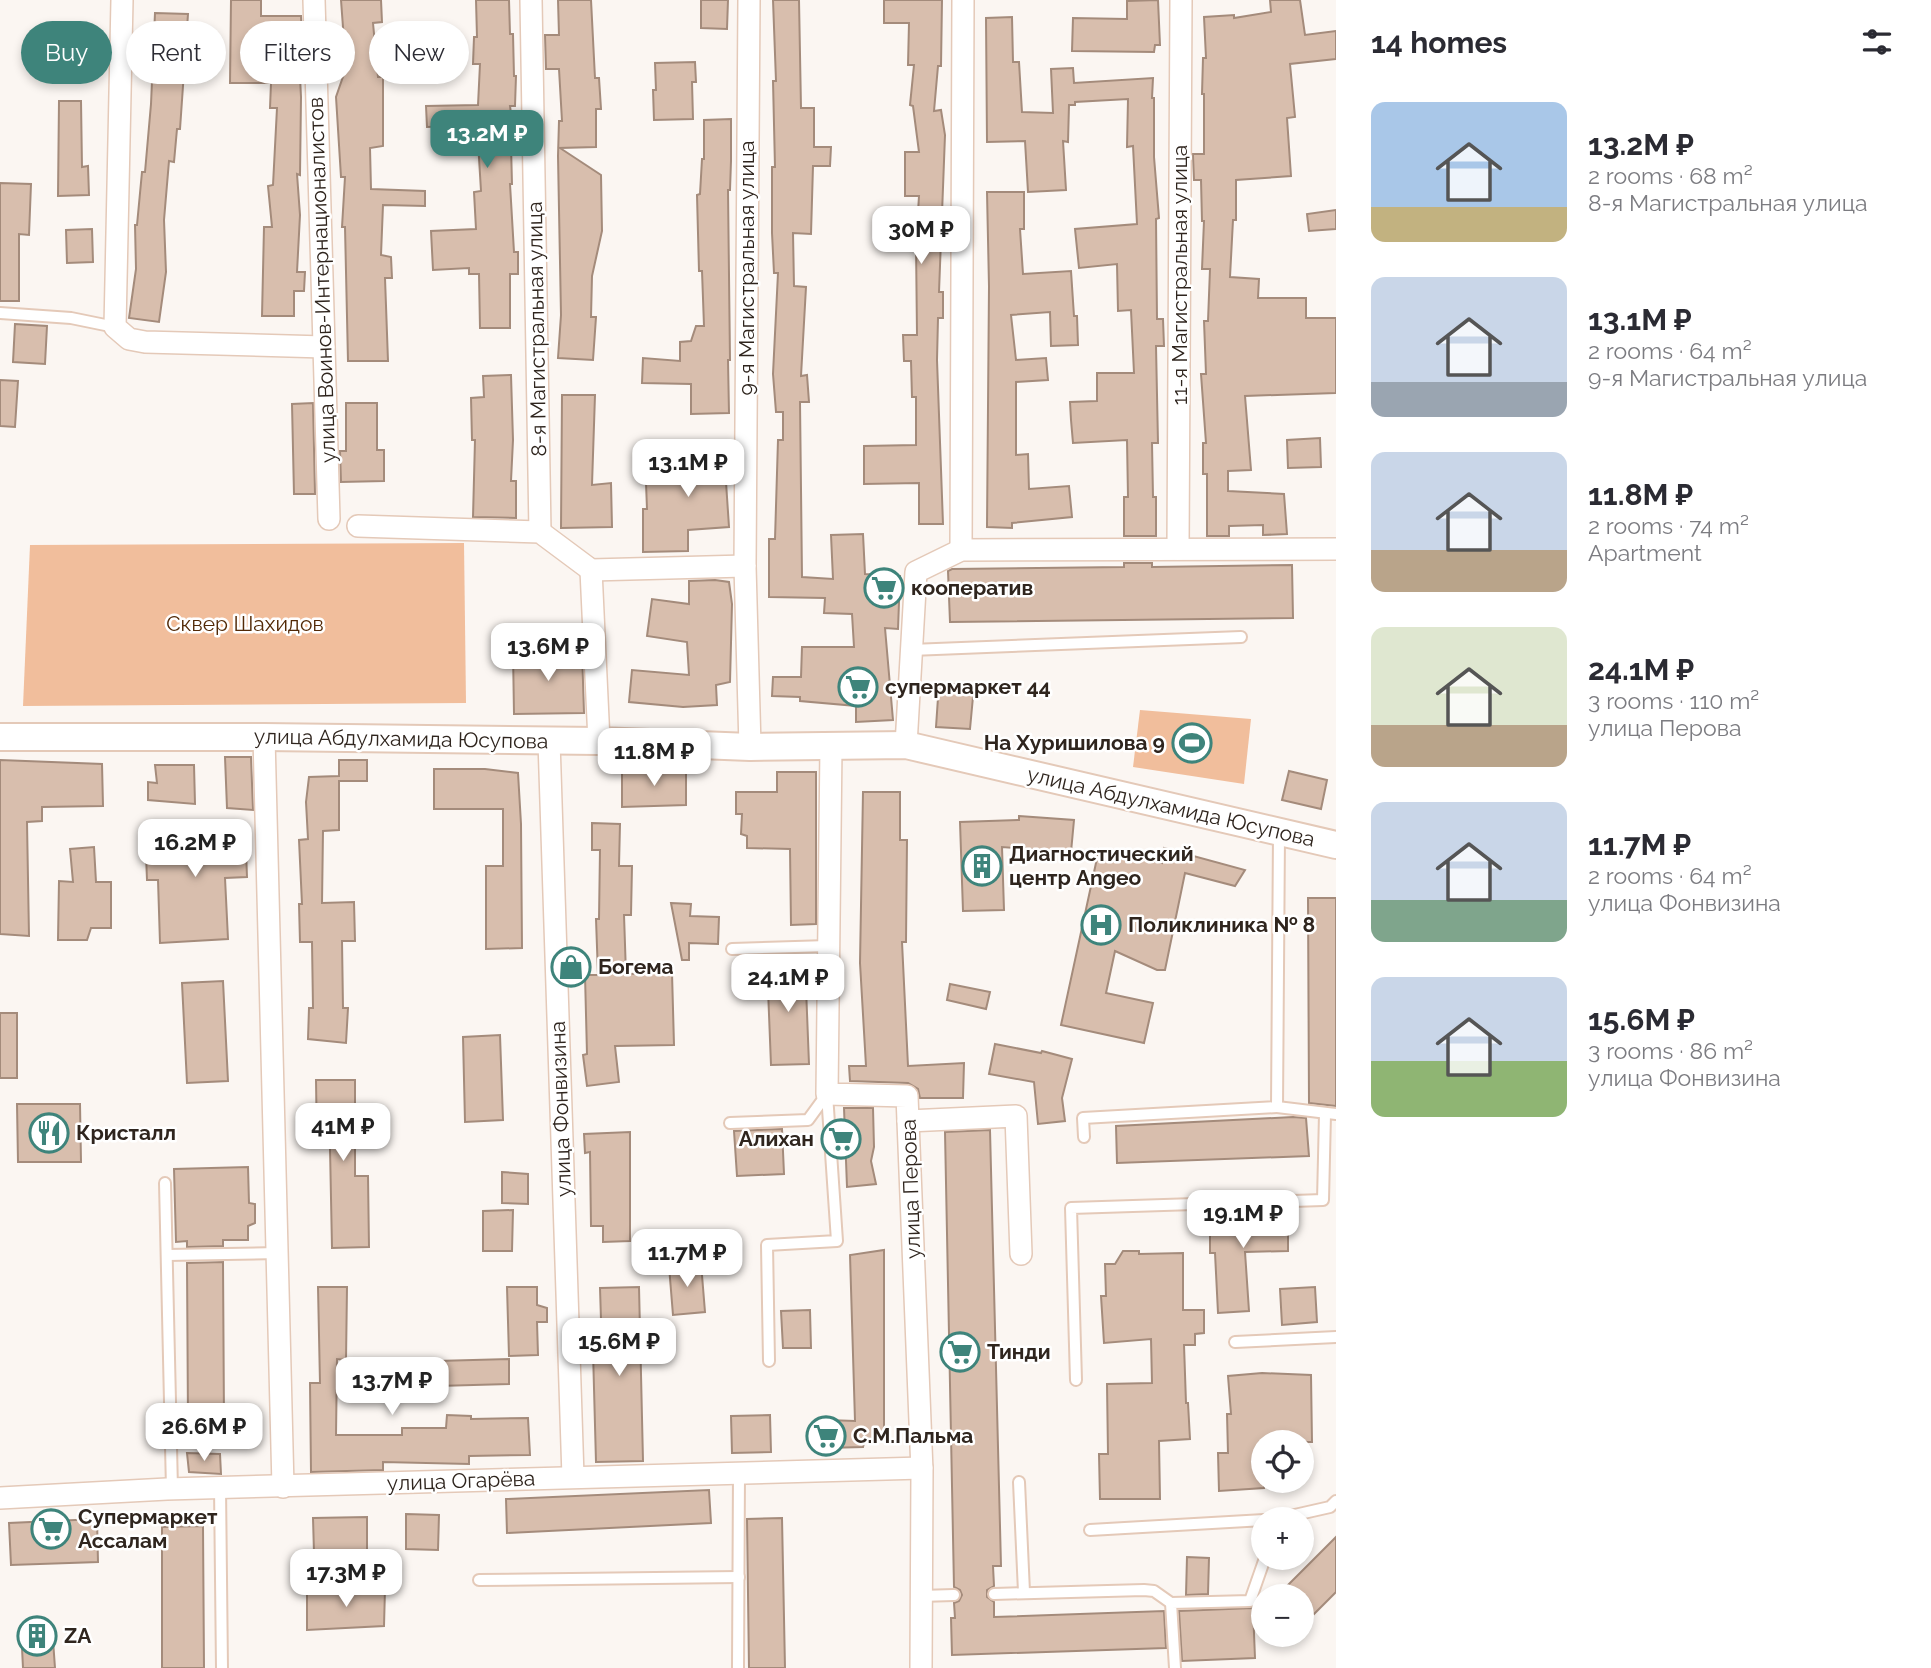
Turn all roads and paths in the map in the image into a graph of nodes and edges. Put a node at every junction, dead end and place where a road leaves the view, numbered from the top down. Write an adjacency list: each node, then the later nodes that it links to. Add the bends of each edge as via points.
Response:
1 (122, 0): 8 (street)
2 (314, 0): 9 (street, улица Воинов-Интернационалистов)
3 (531, 0): 12 (street, 8-я Магистральная улица)
4 (749, 0): 16 (street, 9-я Магистральная улица)
5 (963, 0): 15 (street)
6 (1181, 0): 13 (street, 11-я Магистральная улица)
7 (0, 313): 8 (lane, via 71,318)
8 (115, 327): 9 (street, via 129,339 145,342)
9 (324, 347): 10 (street, улица Воинов-Интернационалистов)
10 (329, 519)
11 (358, 526): 12 (street)
12 (540, 533): 17 (street)
13 (1178, 549): 14 (street); 15 (street)
14 (1336, 549)
15 (961, 550): 19 (street, via 916,572)
16 (745, 566): 17 (street); 26 (street, 9-я Магистральная улица)
17 (591, 570): 23 (street)
18 (1241, 637): 19 (lane)
19 (911, 650): 24 (street)
20 (0, 737): 21 (street, улица Абдулхамида Юсупова)
21 (264, 737): 22 (street, улица Абдулхамида Юсупова); 38 (street)
22 (549, 741): 23 (street, улица Абдулхамида Юсупова); 47 (street, улица Фонвизина)
23 (599, 741): 26 (street, улица Абдулхамида Юсупова)
24 (906, 745): 25 (street, улица Абдулхамида Юсупова); 27 (street, улица Абдулхамида Юсупова)
25 (831, 746): 26 (street, улица Абдулхамида Юсупова); 29 (street)
26 (750, 747)
27 (1279, 831): 28 (street, улица Абдулхамида Юсупова); 32 (lane)
28 (1336, 845)
29 (828, 946): 30 (lane); 31 (street)
30 (732, 949)
31 (827, 1094): 34 (street, улица Перова, via 907,1096); 35 (lane, via 808,1120); 43 (lane, via 837,1241 767,1245)
32 (1277, 1107): 33 (lane); 36 (lane, via 1083,1118)
33 (1331, 1114): 44 (lane, via 1323,1200 1071,1208)
34 (908, 1121): 39 (street, via 1016,1116); 45 (street, улица Перова)
35 (730, 1123)
36 (1084, 1137)
37 (165, 1183): 40 (lane)
38 (279, 1253): 40 (lane); 49 (street)
39 (1021, 1254)
40 (167, 1255): 51 (lane)
41 (1336, 1337): 42 (lane)
42 (1235, 1342)
43 (769, 1361)
44 (1076, 1380)
45 (922, 1468): 46 (street, улица Огарёва); 63 (street, улица Перова)
46 (739, 1473): 47 (street, улица Огарёва); 58 (lane)
47 (573, 1478): 49 (street, улица Огарёва)
48 (1019, 1482): 60 (lane)
49 (284, 1487): 50 (street, улица Огарёва)
50 (220, 1488): 51 (street, улица Огарёва); 65 (lane)
51 (172, 1489): 52 (street, улица Огарёва)
52 (0, 1497)
53 (1336, 1502): 54 (lane)
54 (1314, 1511)
55 (1251, 1521): 56 (lane)
56 (1090, 1530)
57 (1261, 1570): 64 (lane, via 1250,1601)
58 (739, 1577): 59 (lane); 66 (lane)
59 (479, 1580)
60 (1024, 1592): 61 (lane); 64 (lane, via 1144,1590)
61 (994, 1594)
62 (954, 1595): 63 (lane)
63 (920, 1596): 67 (street, улица Перова)
64 (1171, 1603): 68 (lane)
65 (222, 1668)
66 (738, 1668)
67 (921, 1668)
68 (1175, 1668)

